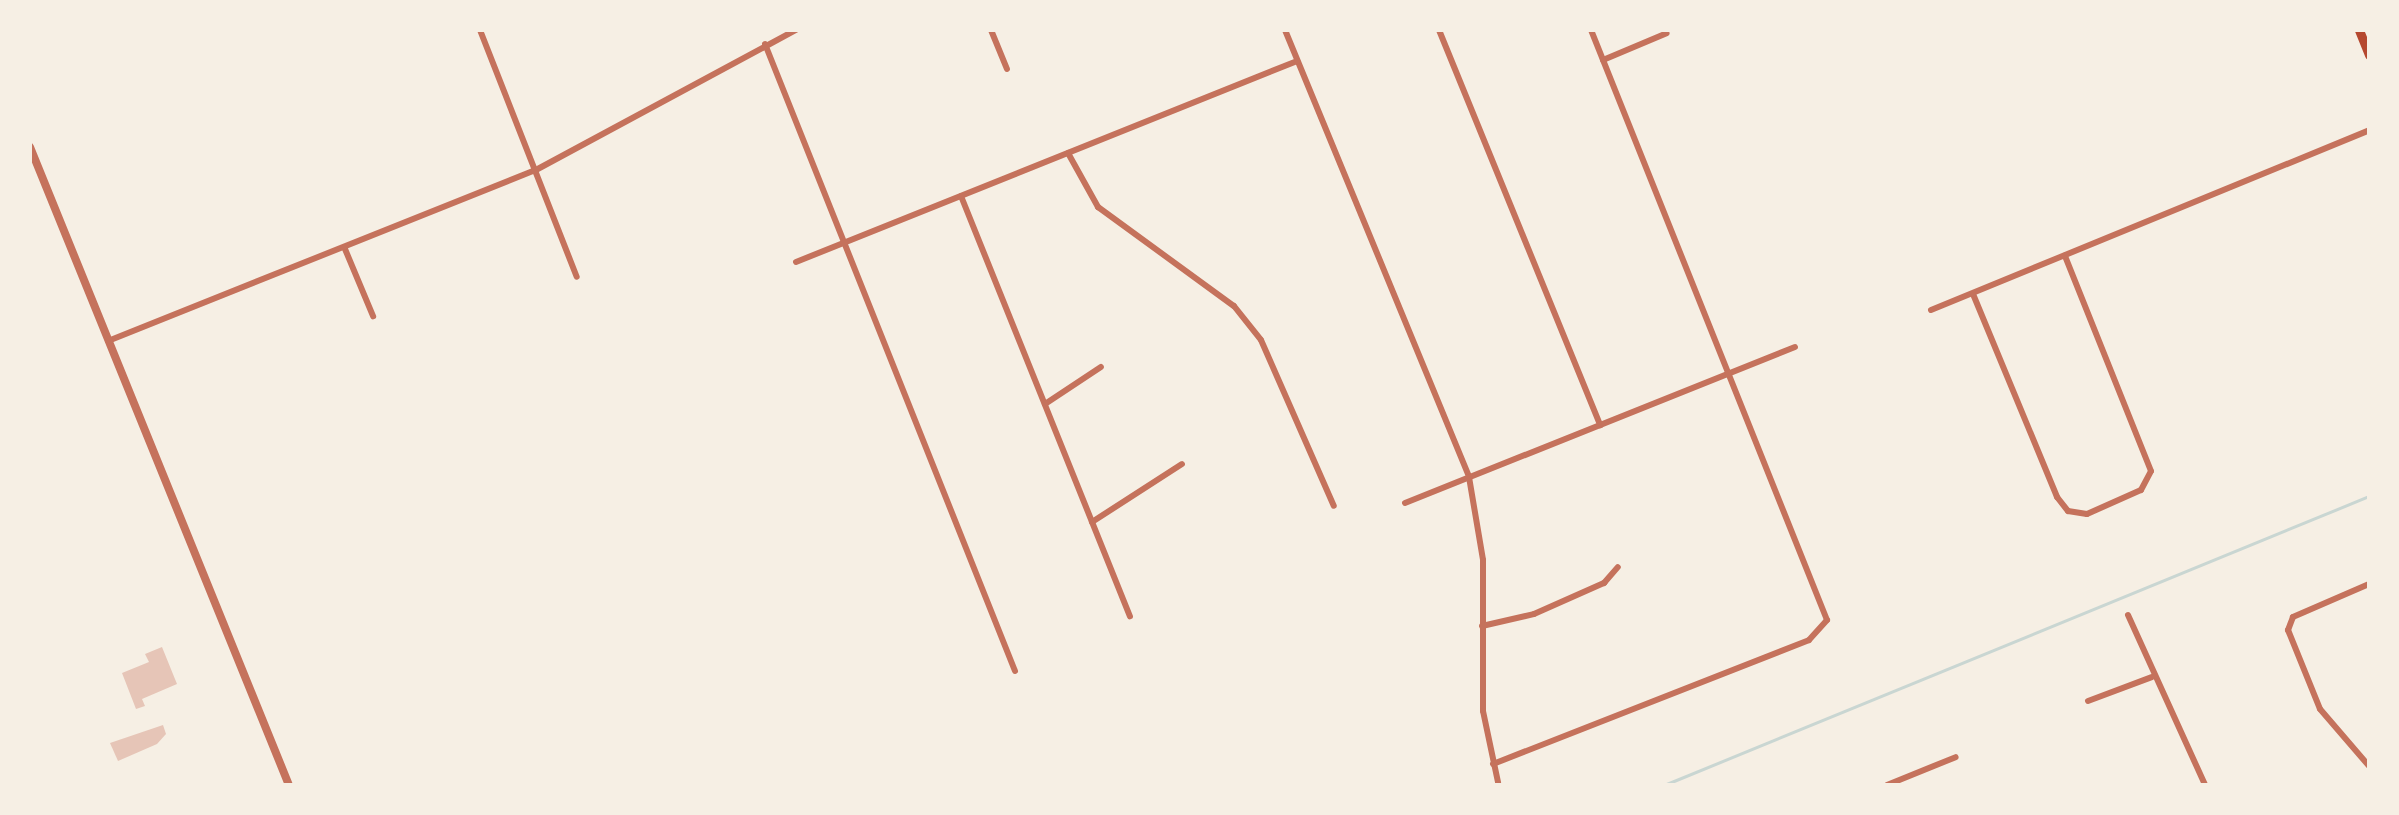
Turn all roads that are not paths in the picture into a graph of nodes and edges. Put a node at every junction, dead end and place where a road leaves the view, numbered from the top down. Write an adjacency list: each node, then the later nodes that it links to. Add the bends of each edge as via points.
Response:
1 (480, 30): 17 (street)
2 (796, 30): 9 (street)
3 (991, 30): 13 (street)
4 (1285, 30): 12 (street)
5 (1439, 30): 32 (street)
6 (1591, 30): 11 (street)
7 (2359, 30): 10 (main road)
8 (1667, 33): 11 (street)
9 (765, 44): 17 (street); 19 (street)
10 (2369, 55)
11 (1603, 60): 30 (street)
12 (1297, 61): 16 (street); 34 (street)
13 (1007, 69)
14 (2369, 130): 21 (street)
15 (30, 147): 27 (street)
16 (1068, 153): 18 (street); 36 (street, via 1098,207 1234,306 1261,340)
17 (534, 171): 20 (street); 23 (street)
18 (961, 196): 19 (street); 31 (street)
19 (844, 243): 22 (street); 43 (street)
20 (345, 249): 26 (street); 27 (street)
21 (2065, 256): 24 (street); 24 (street, via 2150,477 2137,493 2087,514 2064,508)
22 (796, 262)
23 (577, 277)
24 (1973, 294): 25 (street)
25 (1931, 310)
26 (373, 316)
27 (108, 341): 50 (street)
28 (1795, 347): 30 (street)
29 (1101, 367): 31 (street)
30 (1732, 372): 32 (street); 47 (street, via 1827,620 1809,640)
31 (1045, 404): 37 (street)
32 (1600, 425): 34 (street)
33 (1182, 464): 37 (street)
34 (1469, 477): 35 (street); 42 (street, via 1483,560)
35 (1405, 503)
36 (1334, 506)
37 (1092, 522): 41 (street)
38 (1618, 567): 42 (street, via 1604,583 1534,614)
39 (2369, 584): 48 (street, via 2293,617 2288,630 2320,709)
40 (2128, 615): 44 (street)
41 (1130, 616)
42 (1482, 626): 47 (street)
43 (1015, 671)
44 (2152, 677): 45 (street); 52 (street)
45 (2088, 701)
46 (1956, 757): 51 (street)
47 (1493, 764): 49 (street)
48 (2369, 766)
49 (1498, 782)
50 (289, 785)
51 (1887, 785)
52 (2205, 785)

